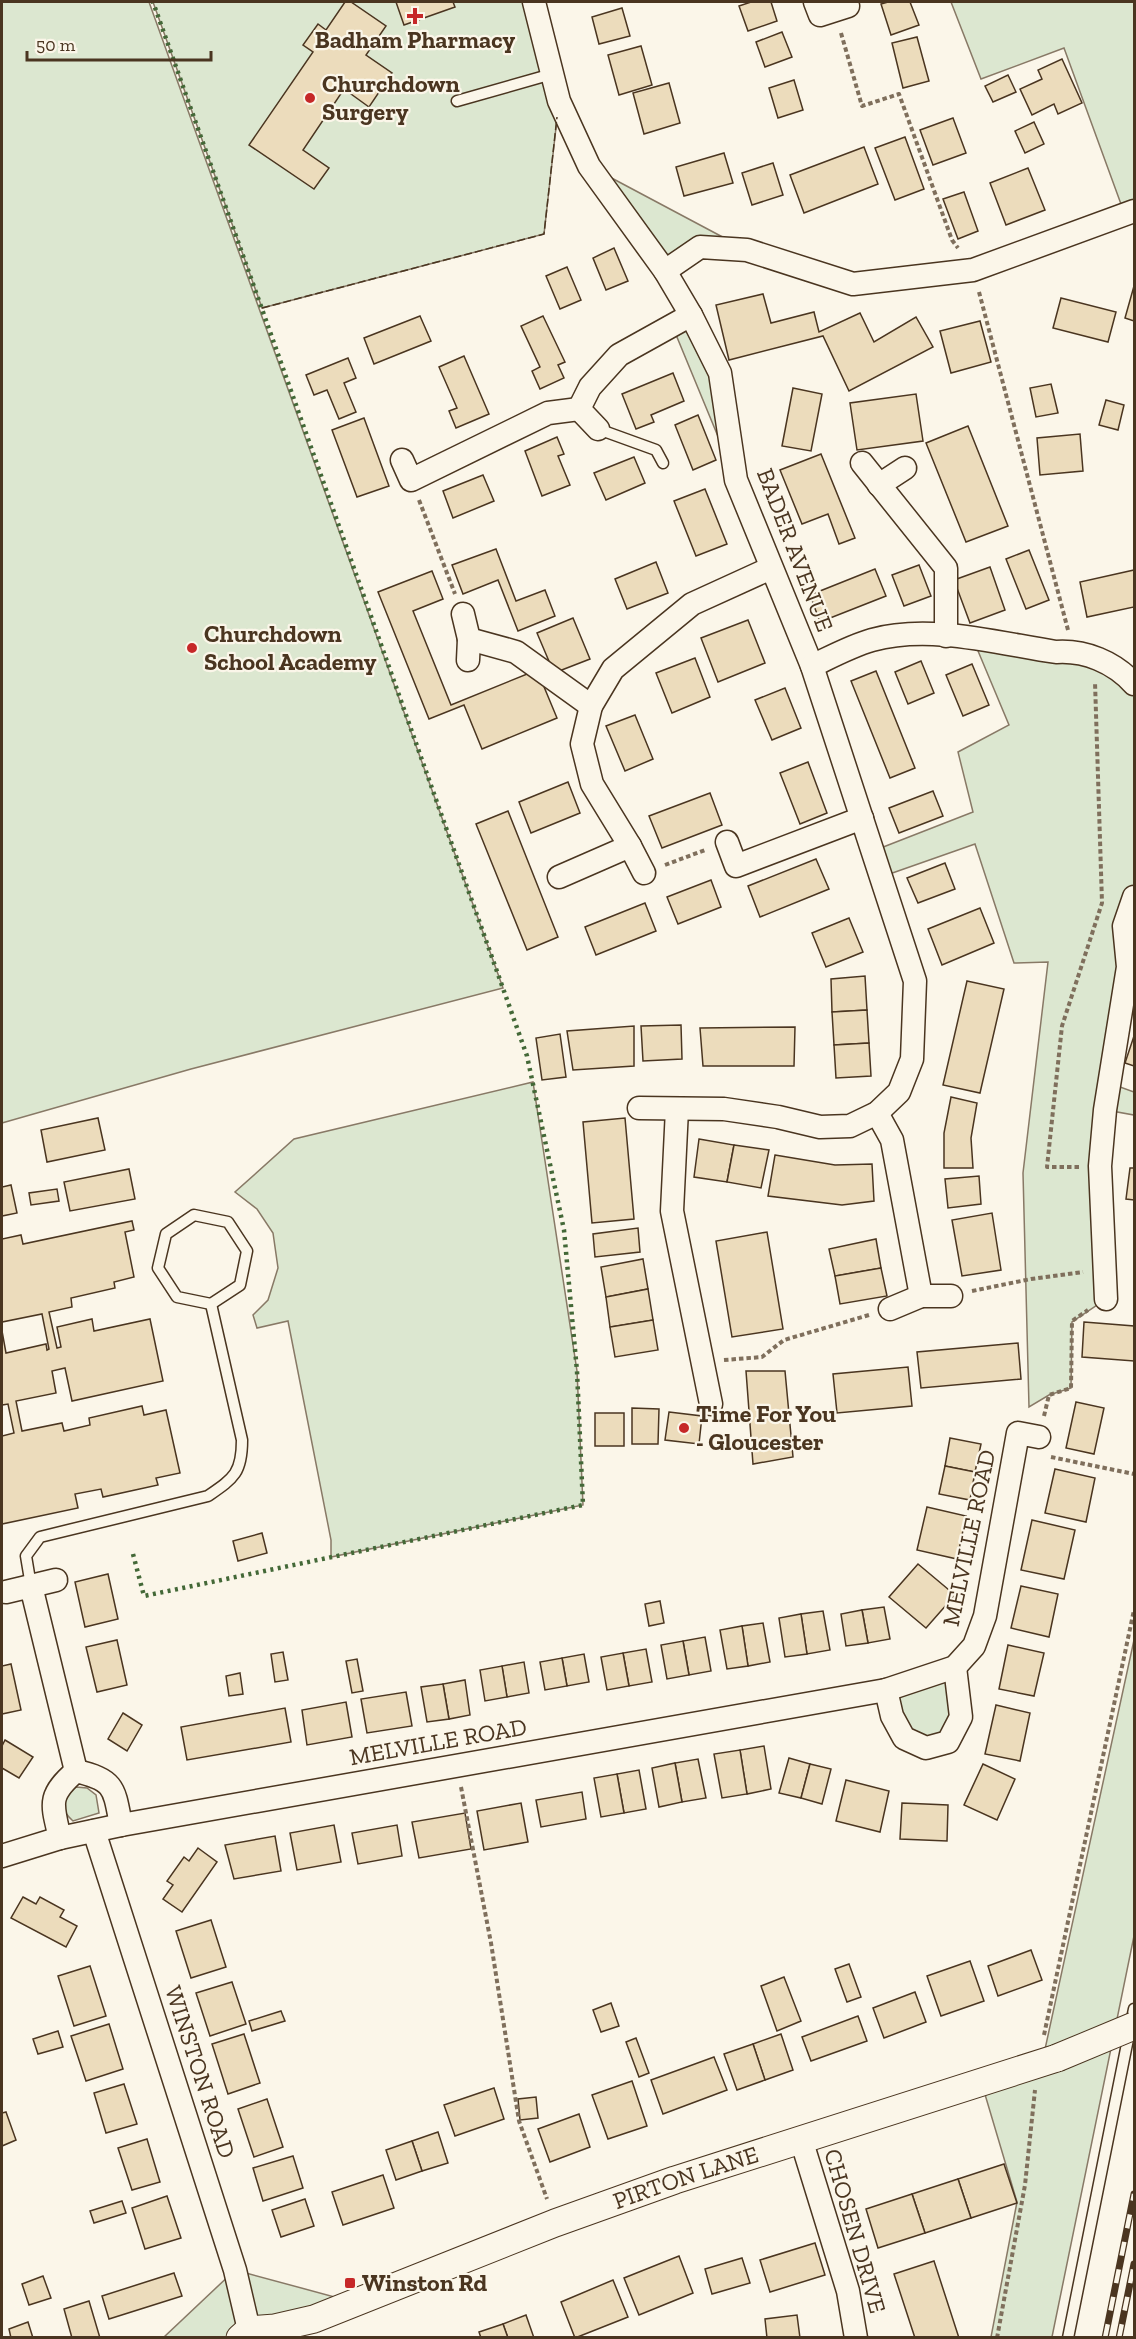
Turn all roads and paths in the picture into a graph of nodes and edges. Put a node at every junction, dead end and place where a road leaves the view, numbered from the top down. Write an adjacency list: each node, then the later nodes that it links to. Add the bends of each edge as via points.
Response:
1 (534, 2): 3 (street, BADER AVENUE)
2 (832, 6): 6 (path, via 862,106 899,94 952,240)
3 (552, 74): 4 (lane); 7 (street, BADER AVENUE, via 559,101 589,166)
4 (457, 101)
5 (1134, 212): 6 (street)
6 (974, 270): 7 (street, via 853,284 747,250 700,247); 19 (path)
7 (665, 271): 8 (street, BADER AVENUE)
8 (691, 315): 9 (street, via 619,355 590,387); 16 (street, BADER AVENUE, via 720,373 736,480)
9 (579, 409): 10 (street); 14 (street, via 548,412)
10 (598, 429): 11 (lane, via 656,450)
11 (663, 463)
12 (862, 463): 15 (street)
13 (905, 468): 15 (street)
14 (407, 470): 17 (path)
15 (879, 485): 18 (street, via 946,568)
16 (771, 568): 20 (street, BADER AVENUE); 22 (street, via 692,604 613,669)
17 (464, 614): 22 (street, via 468,650 516,652)
18 (946, 636): 19 (street); 20 (street, via 898,635 870,640)
19 (1084, 654): 21 (street); 33 (path, via 1102,903 1062,1026 1047,1167)
20 (812, 666): 23 (street, BADER AVENUE)
21 (1133, 679)
22 (591, 706): 25 (street, via 582,744 592,784)
23 (862, 818): 24 (street, via 736,866); 32 (street, BADER AVENUE, via 915,981 912,1059 899,1092)
24 (727, 842): 26 (path)
25 (630, 846): 26 (street); 27 (street)
26 (644, 873)
27 (558, 877)
28 (1134, 897): 29 (street, via 1124,926)
29 (1131, 969): 33 (street, via 1105,1110)
30 (639, 1108): 31 (street, BADER AVENUE)
31 (677, 1109): 32 (street, BADER AVENUE, via 724,1109 820,1127 850,1126); 40 (street, via 672,1211)
32 (877, 1113): 35 (street, via 892,1140)
33 (1100, 1167): 34 (street)
34 (1105, 1269): 36 (path); 37 (street)
35 (921, 1296): 36 (street); 39 (street)
36 (951, 1296)
37 (1106, 1299): 42 (path, via 1072,1322 1071,1388 1049,1395)
38 (210, 1304): 38 (lane, via 177,1297 158,1268 166,1234 194,1215 228,1222 247,1251 240,1285); 46 (lane, via 242,1440 242,1463 228,1482 208,1496 40,1537 26,1556)
39 (890, 1309): 40 (path, via 784,1341 762,1357)
40 (702, 1362): 41 (street)
41 (711, 1404)
42 (1039, 1437): 43 (street, MELVILLE ROAD, via 1018,1433)
43 (1015, 1449): 44 (path); 49 (street, MELVILLE ROAD, via 985,1616 974,1646)
44 (1134, 1474)
45 (56, 1580): 46 (street)
46 (32, 1586): 47 (street); 52 (street)
47 (6, 1592)
48 (1134, 1610): 59 (path)
49 (955, 1667): 50 (street, MELVILLE ROAD); 50 (street, via 961,1717 948,1742 926,1748 904,1738 892,1716)
50 (886, 1690): 51 (street, MELVILLE ROAD)
51 (457, 1766): 53 (street, MELVILLE ROAD); 61 (path, via 491,1943 519,2121)
52 (76, 1771): 53 (street, via 98,1776 115,1791); 55 (street, via 60,1785 52,1805)
53 (121, 1825): 54 (street, MELVILLE ROAD)
54 (94, 1831): 55 (street, MELVILLE ROAD); 62 (street, WINSTON ROAD, via 235,2270)
55 (60, 1838): 56 (street, MELVILLE ROAD)
56 (2, 1856)
57 (1134, 2009): 65 (lane)
58 (1134, 2026): 59 (street, PIRTON LANE, bridge)
59 (1047, 2062): 60 (street, PIRTON LANE); 64 (path)
60 (801, 2139): 61 (street, PIRTON LANE); 63 (street, CHOSEN DRIVE, via 848,2291)
61 (555, 2223): 62 (street, PIRTON LANE, via 314,2319)
62 (245, 2334)
63 (856, 2337)
64 (997, 2337)
65 (1068, 2337)

